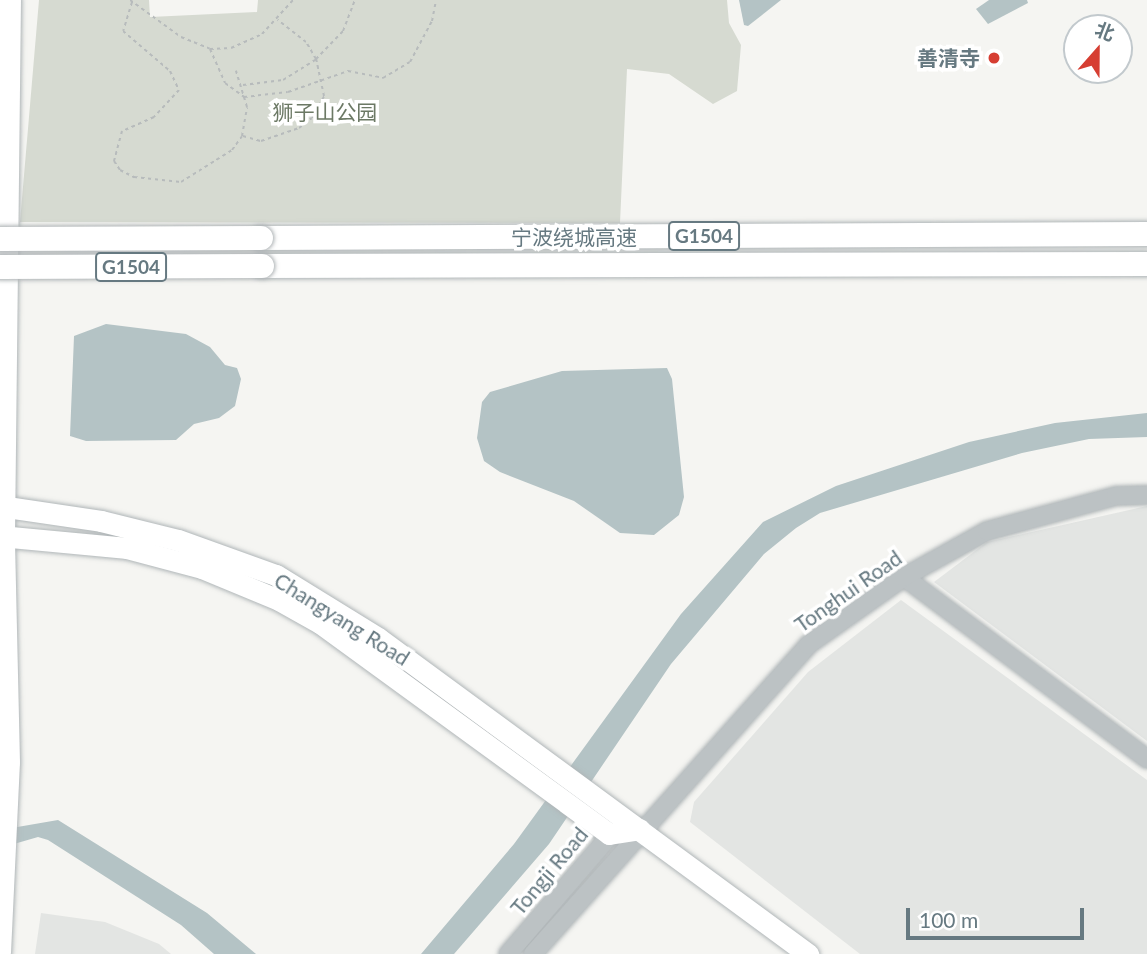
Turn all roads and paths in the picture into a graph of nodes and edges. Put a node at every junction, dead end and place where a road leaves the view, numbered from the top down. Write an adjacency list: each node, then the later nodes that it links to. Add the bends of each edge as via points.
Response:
1 (10, 0): 19 (main road)
2 (293, 0): 6 (path)
3 (355, 0): 8 (path, via 343,31)
4 (436, 0): 10 (path, via 424,42 403,70 383,78 348,71)
5 (131, 1): 7 (path, via 181,37); 13 (path, via 123,31 170,71 179,90 154,117 122,131 115,148 120,170 134,177 181,182 212,166)
6 (278, 20): 7 (path, via 249,42); 8 (path, via 306,42)
7 (211, 48): 12 (path, via 225,83)
8 (316, 59): 10 (path); 11 (path, via 283,80)
9 (236, 71): 11 (path)
10 (322, 79): 12 (path, via 288,92); 13 (path, via 319,106 299,128 261,141)
11 (242, 85): 12 (path)
12 (244, 97): 13 (path)
13 (242, 136)
14 (1147, 234): 15 (highway, 宁波绕城高速 / G1504, bridge)
15 (0, 239)
16 (1147, 264): 17 (highway, 宁波绕城高速 / G1504, bridge)
17 (0, 267)
18 (1147, 495): 21 (street, Tonghui Road, via 1116,496 988,531)
19 (3, 506): 20 (main road); 23 (main road, Changyang Road, via 101,521 178,540 276,575 378,638)
20 (2, 536): 24 (main road, Changyang Road, via 127,548 202,568 279,600 320,623); 25 (main road, via 8,810)
21 (904, 577): 22 (street); 23 (street, Tonghui Road, via 808,645)
22 (1147, 759)
23 (633, 824): 24 (main road); 27 (street, Tongji Road); 28 (main road, Changyang Road)
24 (609, 834): 26 (street, Tongji Road)
25 (0, 952)
26 (508, 954)
27 (533, 954)
28 (808, 954)

